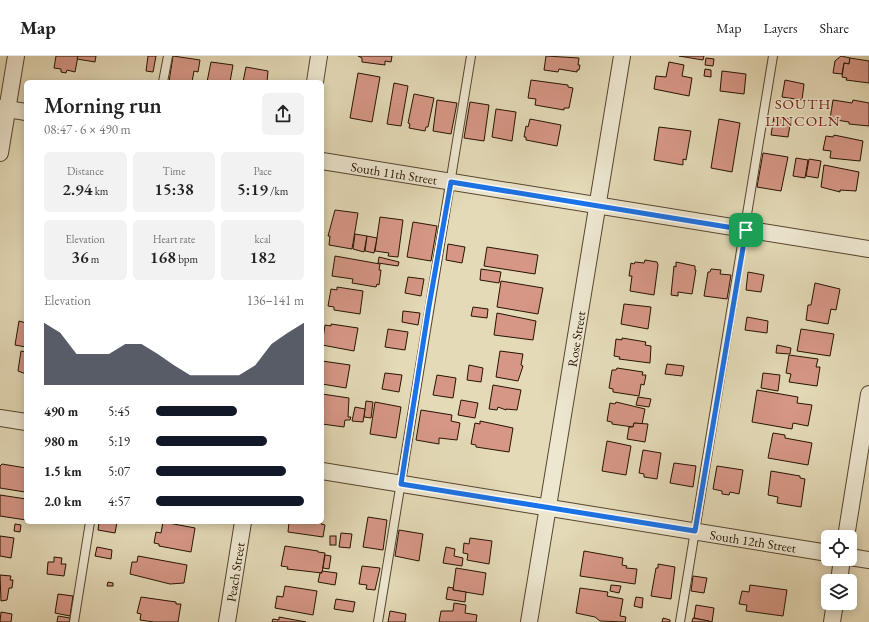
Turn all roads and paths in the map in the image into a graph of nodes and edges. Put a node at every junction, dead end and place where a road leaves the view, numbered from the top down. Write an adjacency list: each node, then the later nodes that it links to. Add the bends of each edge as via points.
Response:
1 (16, 56): 9 (street)
2 (168, 56): 7 (lane)
3 (319, 56): 8 (street)
4 (471, 56): 13 (lane)
5 (622, 56): 14 (street, Rose Street)
6 (773, 56): 15 (lane)
7 (163, 80)
8 (315, 80)
9 (4, 108): 10 (street); 11 (street)
10 (24, 112)
11 (0, 153)
12 (324, 161): 13 (street, South 11th Street)
13 (451, 182): 14 (street, South 11th Street); 21 (lane)
14 (598, 206): 15 (street, South 11th Street); 22 (street, Rose Street)
15 (746, 230): 16 (street, South 11th Street); 26 (lane)
16 (869, 250)
17 (869, 394): 25 (street)
18 (0, 418): 19 (street)
19 (24, 422)
20 (324, 471): 21 (street, South 12th Street)
21 (401, 484): 22 (street, South 12th Street); 33 (lane)
22 (548, 507): 26 (street, South 12th Street); 34 (street, Rose Street)
23 (90, 524): 31 (lane)
24 (243, 524): 32 (street, Peach Street)
25 (847, 530)
26 (695, 531): 27 (street, South 12th Street); 35 (lane)
27 (821, 552)
28 (857, 558): 29 (street)
29 (869, 560)
30 (834, 610): 36 (street)
31 (74, 622)
32 (227, 622)
33 (378, 622)
34 (529, 622)
35 (680, 622)
36 (832, 622)

